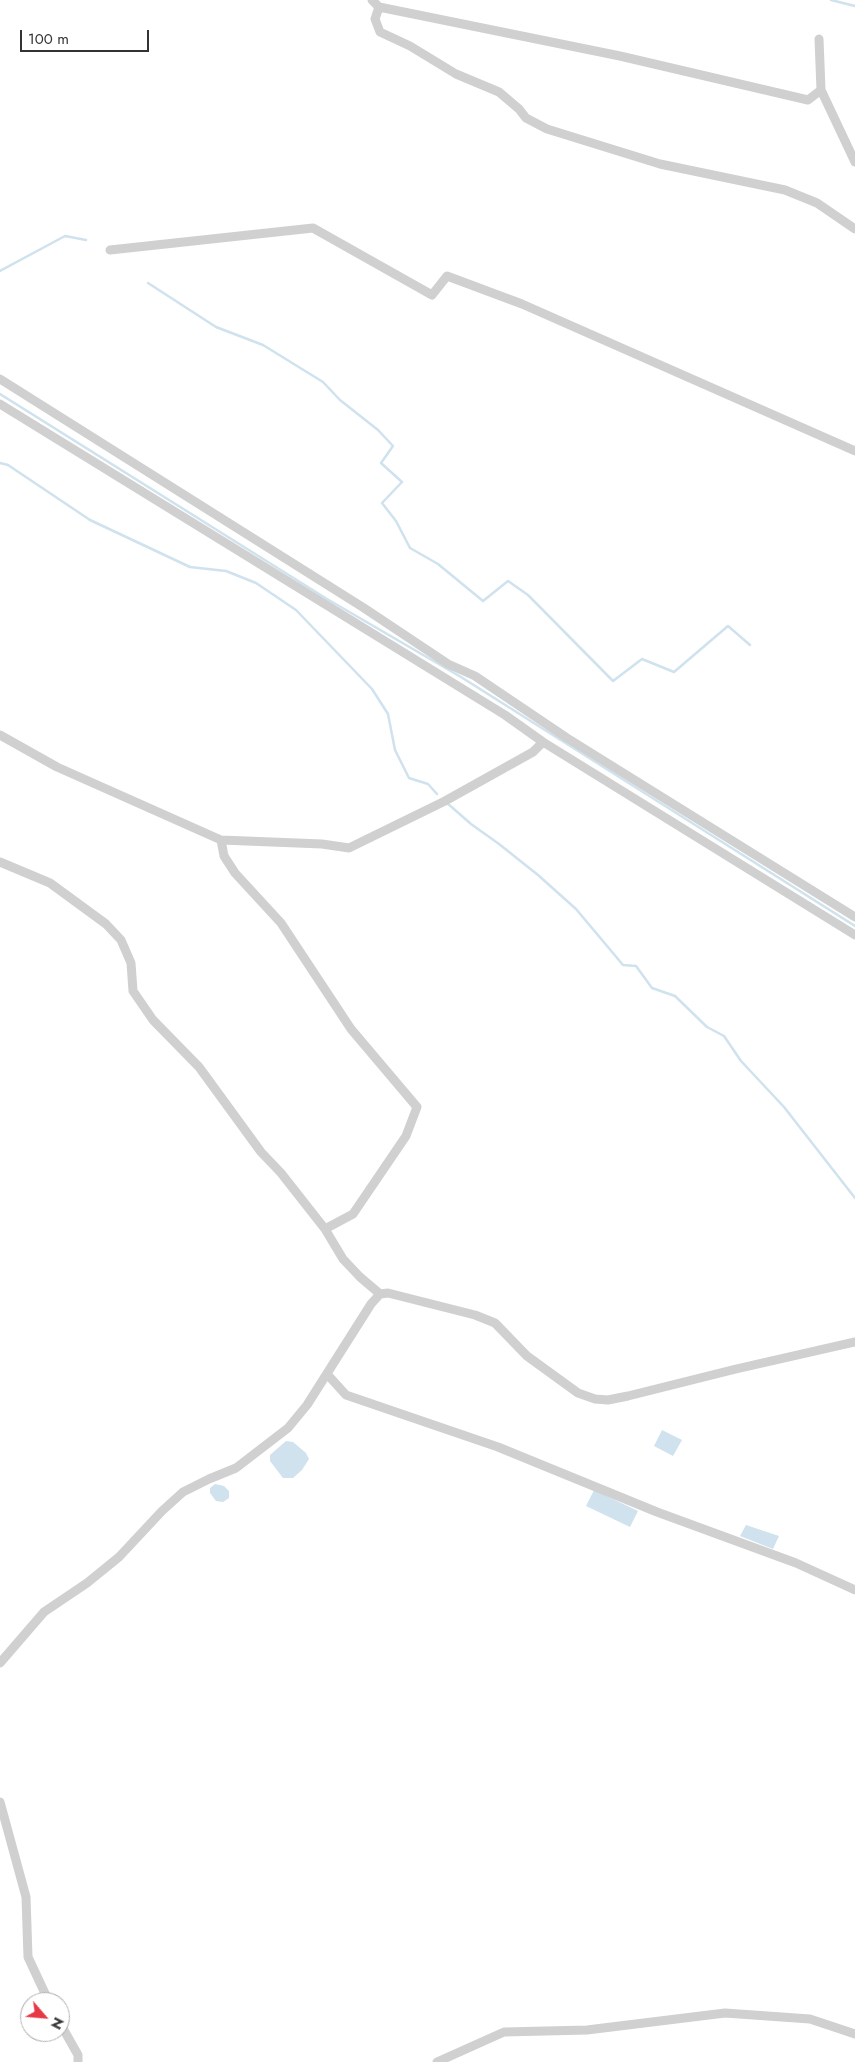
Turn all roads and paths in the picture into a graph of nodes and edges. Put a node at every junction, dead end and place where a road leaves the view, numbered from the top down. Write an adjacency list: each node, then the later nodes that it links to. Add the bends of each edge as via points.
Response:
1 (376, 3): 3 (street, via 808,100); 5 (street, via 380,32 456,74 499,92 526,118 547,129 660,164 785,190 817,203)
2 (819, 39): 3 (street)
3 (821, 90): 4 (street)
4 (855, 162)
5 (855, 229)
6 (110, 250): 9 (street, via 313,228 432,295 447,276 522,304)
7 (0, 379): 14 (street, via 448,664 475,676 567,738)
8 (0, 404): 11 (street, via 505,715)
9 (855, 451)
10 (0, 735): 12 (street, via 57,767)
11 (543, 742): 12 (street, via 532,752 445,801 349,848); 15 (street)
12 (221, 840): 16 (street, via 224,856 235,873 281,923 351,1029 417,1107 406,1136 353,1214)
13 (0, 862): 16 (street, via 50,883 106,924 121,940 131,962 134,991 143,1006 199,1067 261,1152 282,1173)
14 (855, 917)
15 (855, 936)
16 (325, 1229): 17 (street, via 343,1259)
17 (380, 1294): 18 (street, via 388,1293 476,1315 494,1323 527,1356 578,1392 595,1399 628,1396); 19 (street)
18 (855, 1342)
19 (327, 1374): 20 (street, via 346,1395 498,1447 657,1512 796,1563); 21 (street, via 288,1428 236,1468 183,1492 119,1557 44,1612)
20 (855, 1590)
21 (0, 1663)
22 (0, 1802): 23 (street, via 26,1897 28,1957)
23 (44, 1992)
24 (855, 2034): 27 (street, via 810,2019 724,2013 587,2030 504,2032)
25 (70, 2041): 26 (street)
26 (78, 2062)
27 (437, 2062)

